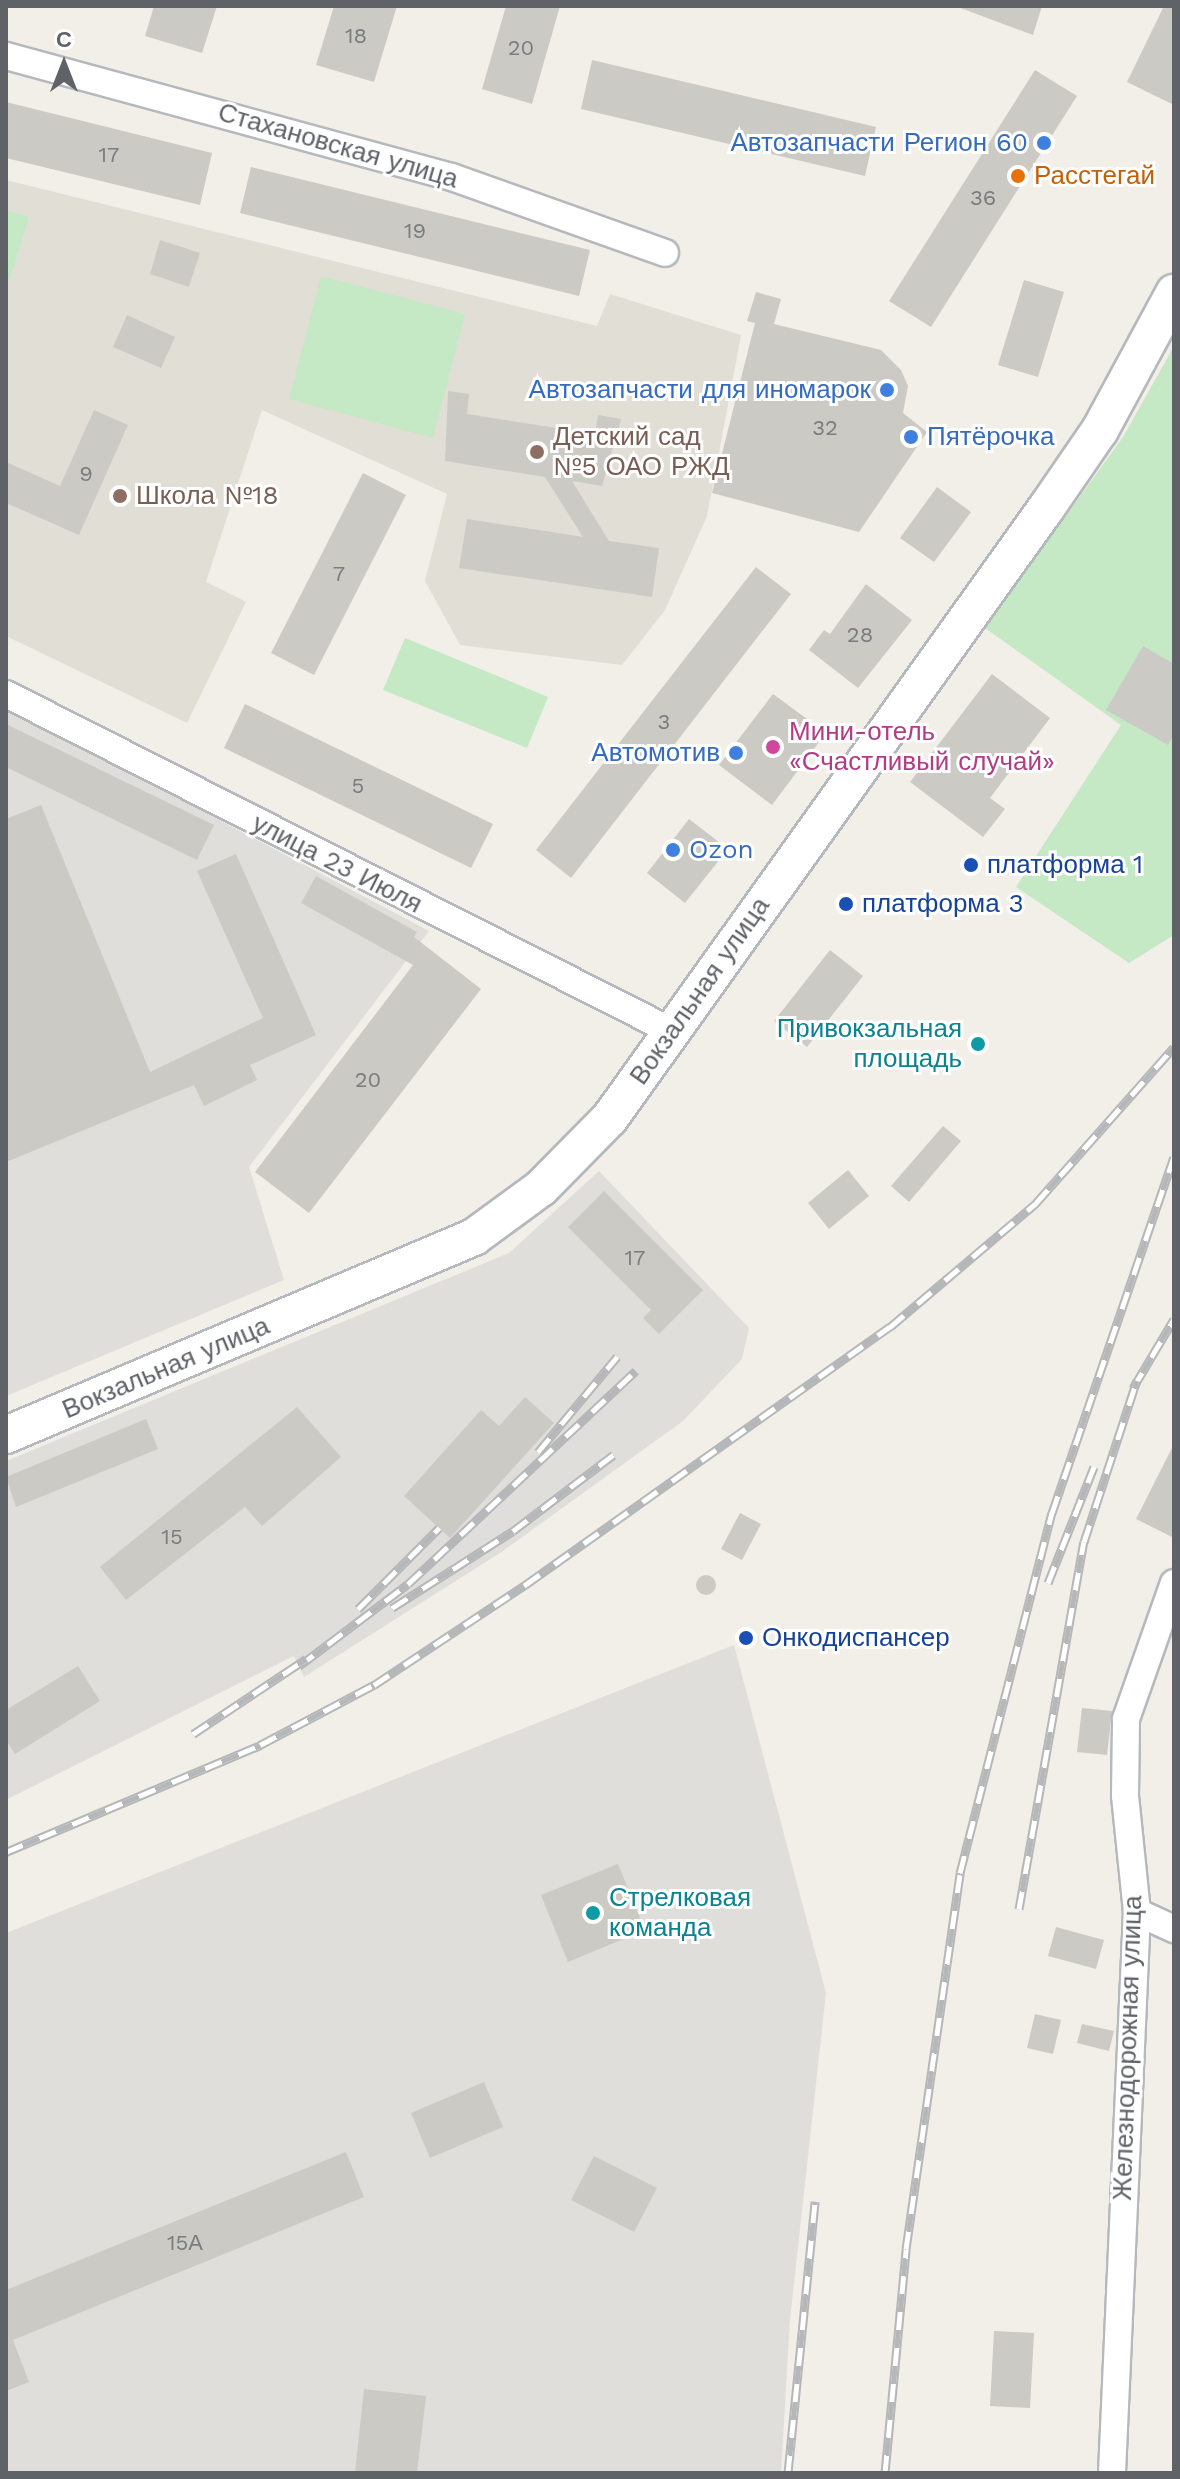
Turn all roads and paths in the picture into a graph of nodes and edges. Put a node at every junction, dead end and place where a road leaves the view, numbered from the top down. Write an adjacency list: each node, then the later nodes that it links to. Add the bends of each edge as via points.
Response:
1 (6, 56): 2 (street, Стахановская улица, via 452,177)
2 (665, 253)
3 (1174, 293): 5 (main road, Вокзальная улица, via 1100,430)
4 (6, 694): 5 (street, улица 23 Июля)
5 (671, 1031): 6 (main road, Вокзальная улица, via 610,1118 541,1188 474,1237)
6 (6, 1435)
7 (1174, 1583): 8 (street, Железнодорожная улица, via 1126,1719 1125,1795)
8 (1137, 1912): 9 (street); 10 (street, Железнодорожная улица)
9 (1174, 1929)
10 (1112, 2473)

